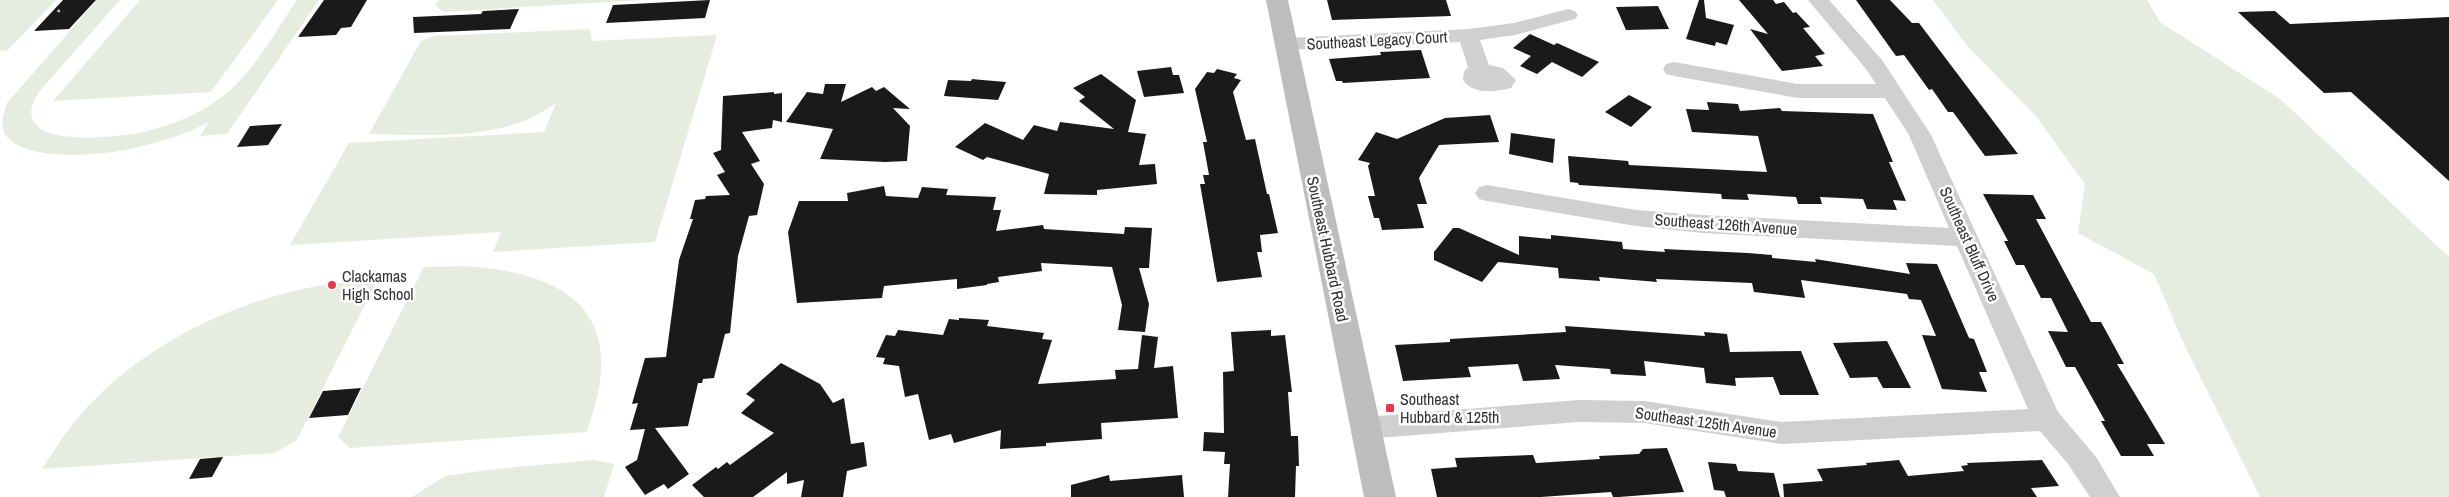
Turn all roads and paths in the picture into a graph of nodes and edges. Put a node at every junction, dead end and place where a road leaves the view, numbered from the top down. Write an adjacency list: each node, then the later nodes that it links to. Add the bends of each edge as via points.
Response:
1 (1277, 0): 7 (main road, Southeast Hubbard Road)
2 (1818, 0): 10 (street, Southeast Bluff Drive)
3 (60, 9): 4 (path)
4 (58, 12)
5 (1568, 15): 6 (street, Southeast Legacy Court, via 1515,29)
6 (1468, 36): 7 (street, Southeast Legacy Court); 8 (street, Southeast Legacy Court)
7 (1286, 44): 14 (main road, Southeast Hubbard Road)
8 (1480, 69)
9 (1674, 70): 10 (street, via 1798,91)
10 (1892, 91): 12 (street, Southeast Bluff Drive, via 1920,135)
11 (1487, 193): 12 (street, Southeast 126th Avenue, via 1564,207 1684,222)
12 (1967, 238): 13 (street, Southeast Bluff Drive)
13 (2047, 419): 14 (street, Southeast 125th Avenue, via 1782,433 1644,412 1579,411); 16 (street, Southeast Bluff Drive, via 2074,448)
14 (1365, 428): 15 (main road, Southeast Hubbard Road)
15 (1380, 497)
16 (2105, 497)

